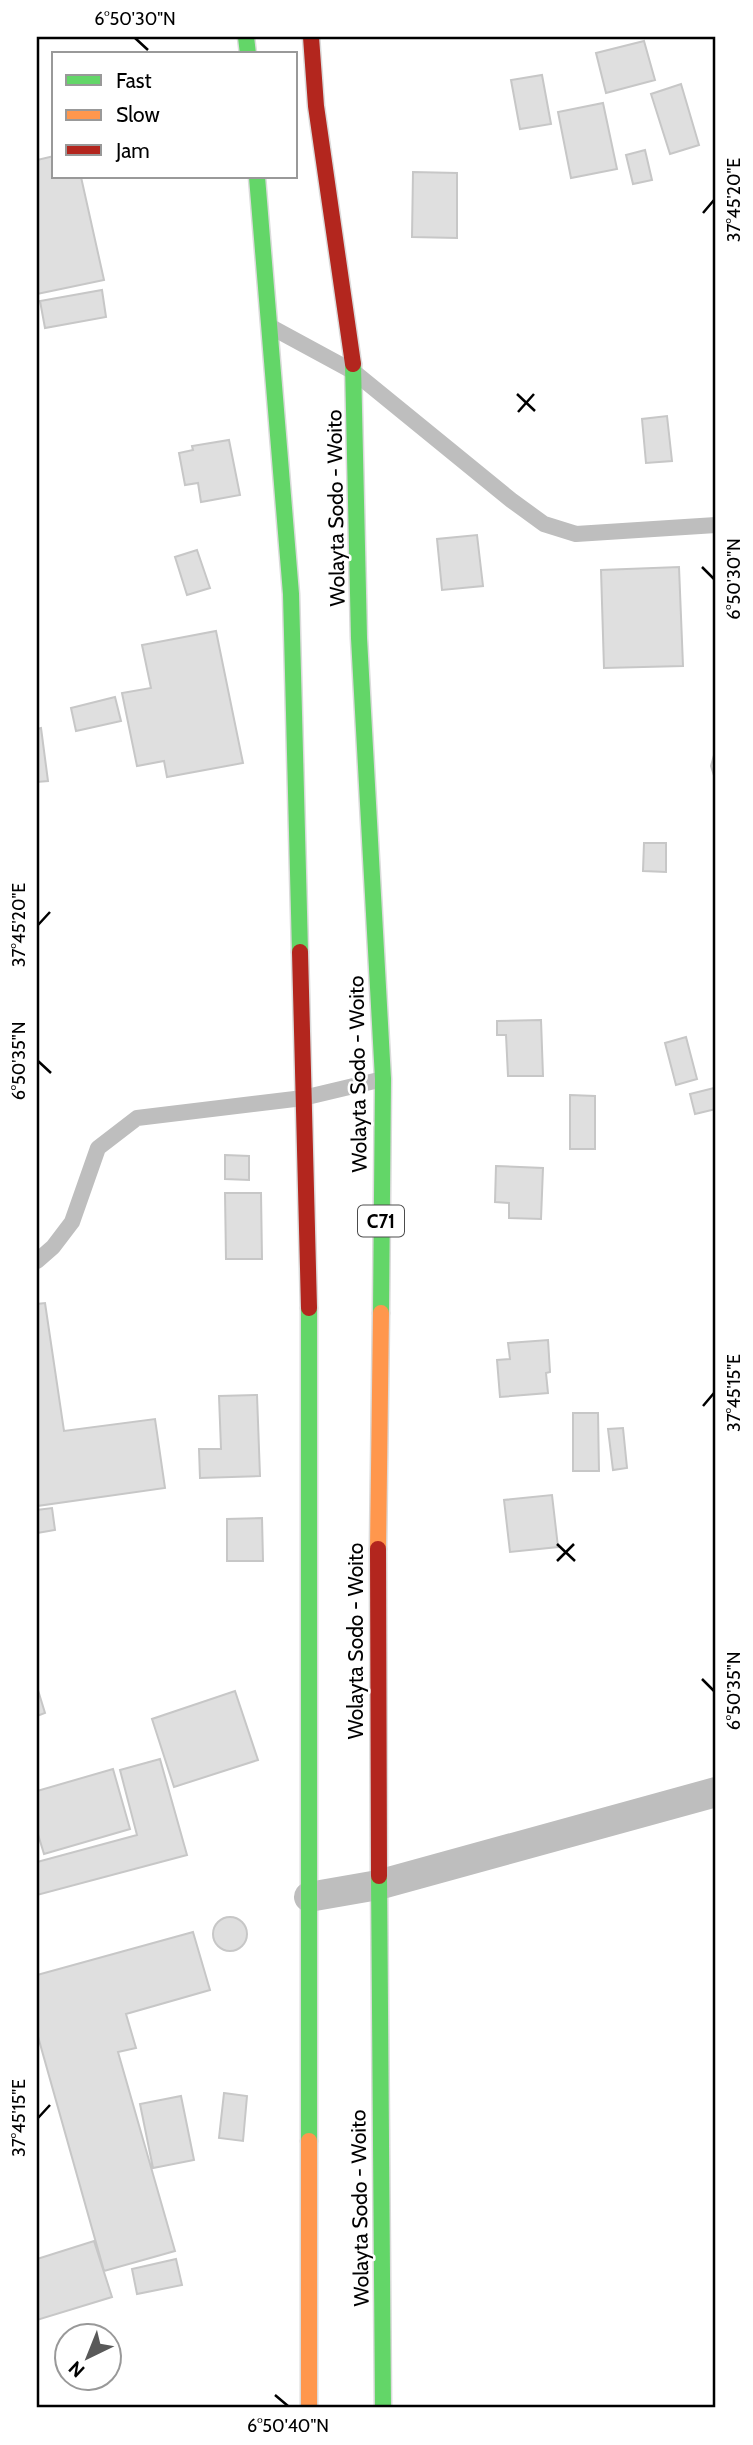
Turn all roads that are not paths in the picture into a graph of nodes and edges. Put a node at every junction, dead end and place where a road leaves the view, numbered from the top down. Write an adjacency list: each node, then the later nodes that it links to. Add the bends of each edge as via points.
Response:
1 (311, 37): 4 (highway, Wolayta Sodo - Woito / C71, via 316,106)
2 (257, 178): 3 (highway)
3 (269, 326): 4 (lane); 7 (highway, via 290,594)
4 (354, 372): 5 (lane, via 544,524 576,534); 6 (highway, Wolayta Sodo - Woito / C71, via 359,638)
5 (716, 524)
6 (383, 1079): 7 (lane); 10 (highway, Wolayta Sodo - Woito / C71)
7 (303, 1098): 8 (lane, via 137,1118 98,1148 72,1222); 11 (highway, via 309,1306)
8 (37, 1261)
9 (716, 1792): 10 (street)
10 (378, 1885): 11 (street); 13 (highway, Wolayta Sodo - Woito / C71)
11 (309, 1897): 12 (highway)
12 (309, 2408)
13 (383, 2408)

